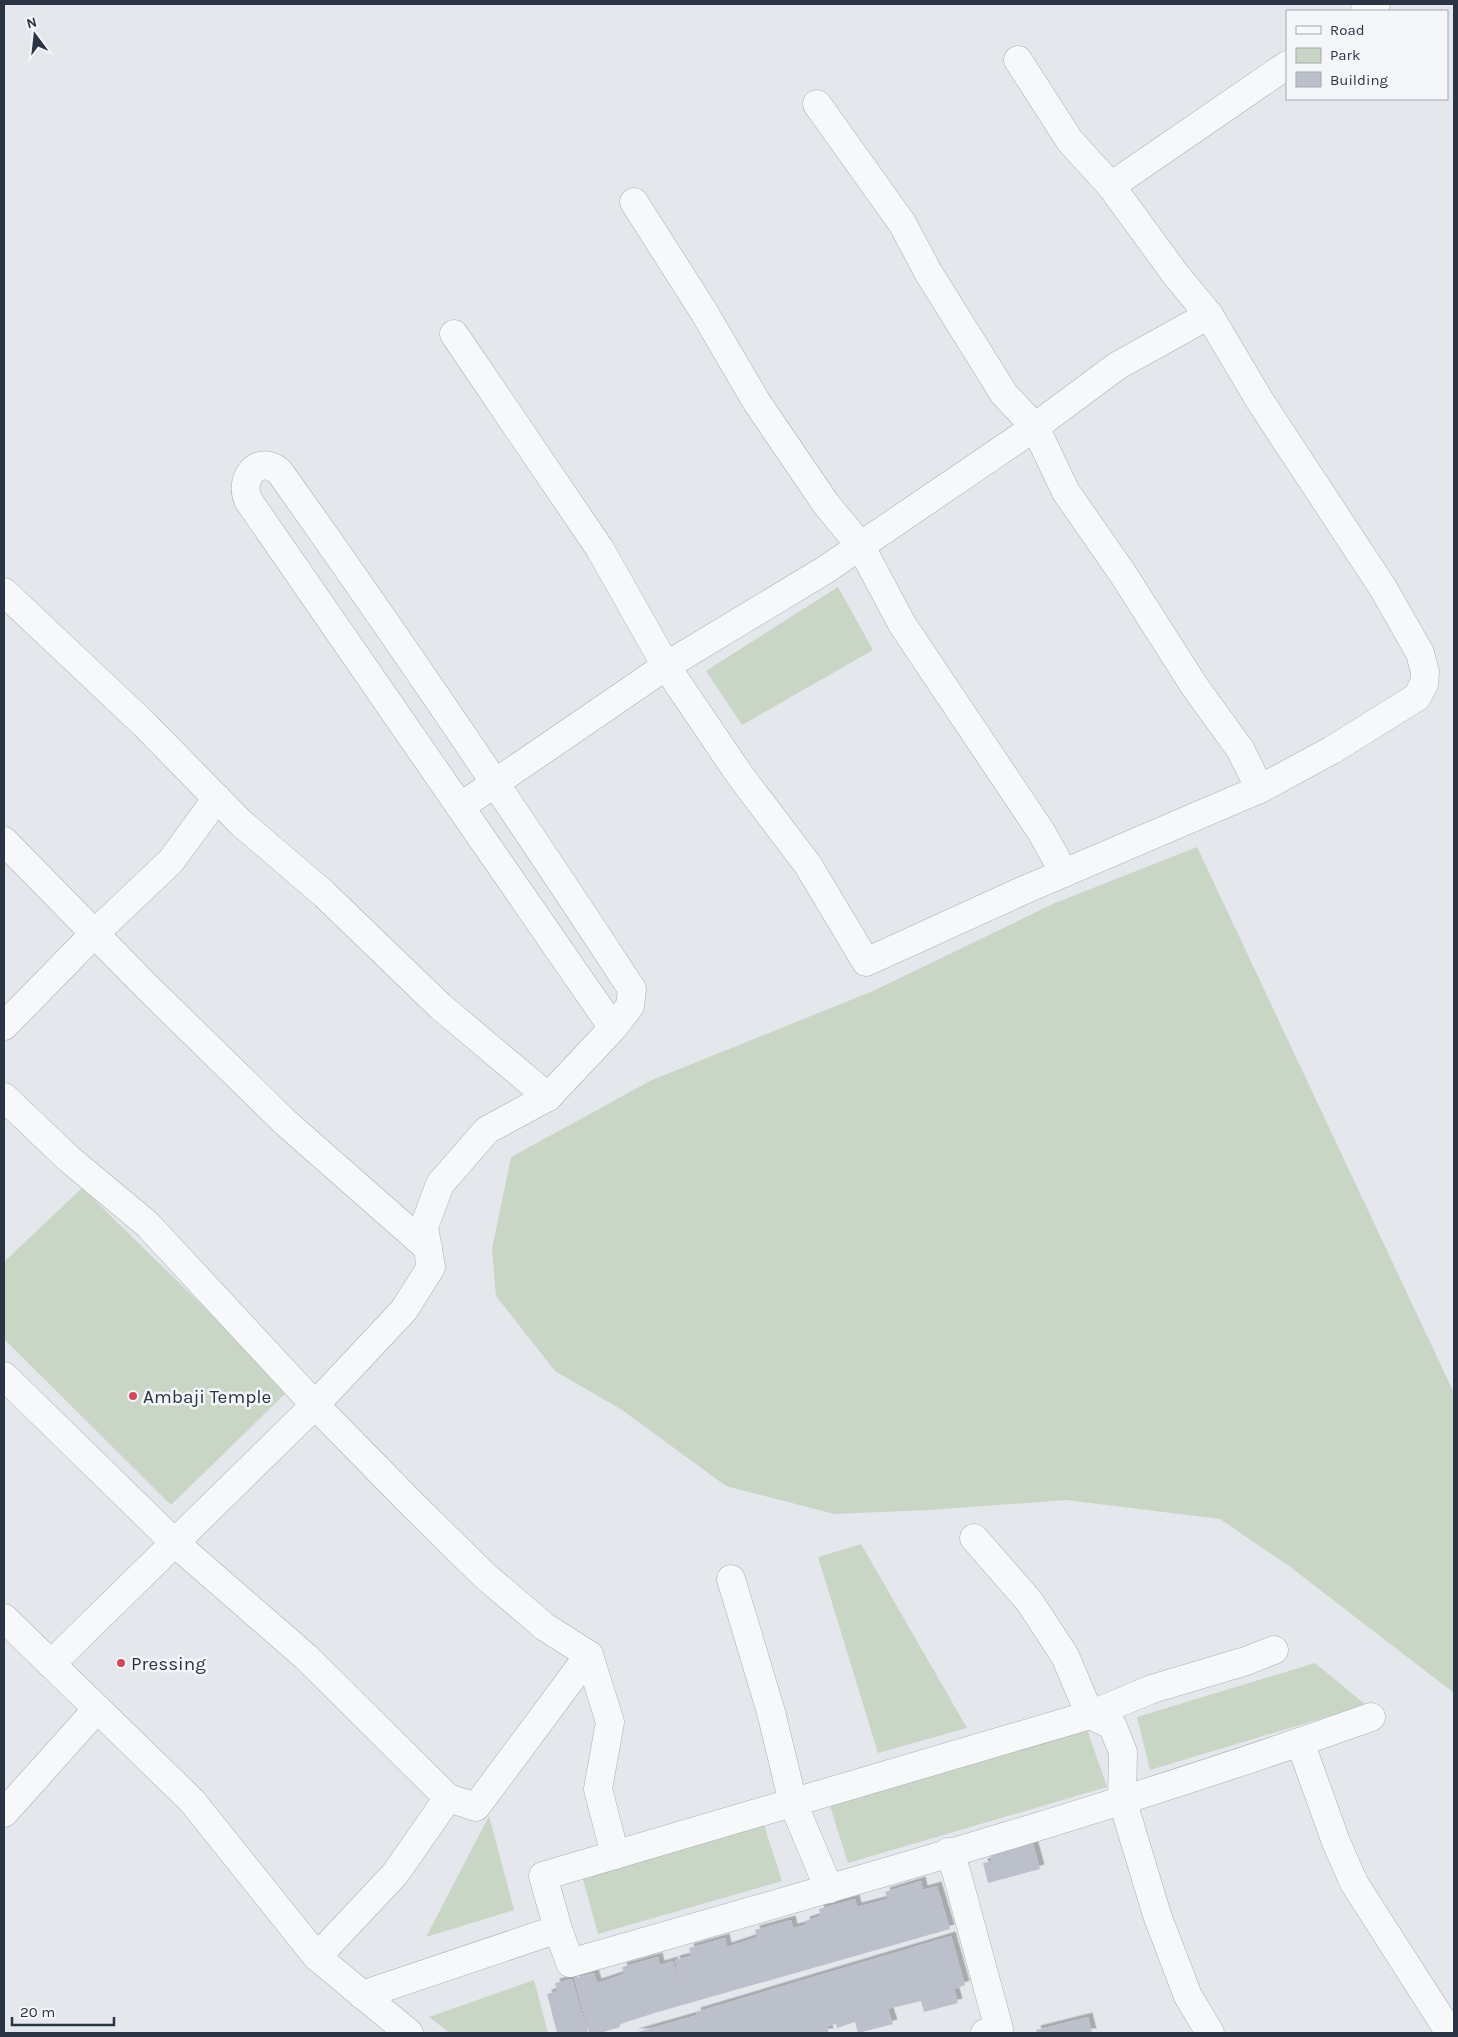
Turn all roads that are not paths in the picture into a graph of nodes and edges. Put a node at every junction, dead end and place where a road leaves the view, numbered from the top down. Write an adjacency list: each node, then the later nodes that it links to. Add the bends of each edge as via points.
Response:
1 (1018, 60): 4 (street, via 1070,140)
2 (1286, 66): 4 (street)
3 (817, 104): 8 (street, via 902,224 1004,394)
4 (1111, 186): 6 (street)
5 (634, 202): 9 (street, via 756,401 826,504)
6 (1209, 315): 8 (street, via 1117,366); 13 (street, via 1260,402 1383,588 1420,653 1425,672 1424,684 1417,697 1332,750)
7 (454, 334): 11 (street, via 600,549)
8 (1035, 426): 9 (street); 13 (street, via 1066,492 1240,749)
9 (860, 546): 11 (street); 17 (street, via 902,624 1042,832)
10 (4, 592): 14 (street)
11 (666, 666): 12 (street); 17 (street, via 738,774 808,866 866,962)
12 (496, 782): 15 (street); 15 (street, via 279,471 268,464 255,469 245,484 248,500); 20 (street, via 632,990 630,1006)
13 (1260, 789): 17 (street)
14 (217, 798): 18 (street, via 171,861); 22 (street, via 240,822 324,894 440,1006)
15 (460, 807): 20 (street)
16 (4, 841): 18 (street)
17 (1064, 873)
18 (94, 934): 19 (street); 23 (street, via 286,1123)
19 (4, 1026)
20 (613, 1028): 22 (street)
21 (4, 1097): 25 (street, via 69,1159 147,1224)
22 (548, 1097): 23 (street, via 486,1130 440,1184 424,1227)
23 (428, 1248): 25 (street, via 430,1267 404,1310)
24 (4, 1376): 27 (street)
25 (315, 1405): 27 (street); 31 (street, via 484,1575 545,1628)
26 (974, 1538): 34 (street, via 1029,1602 1065,1656)
27 (175, 1543): 32 (street); 37 (street, via 306,1657)
28 (731, 1579): 39 (street, via 772,1712)
29 (4, 1618): 32 (street)
30 (1274, 1650): 34 (street, via 1152,1689)
31 (589, 1655): 37 (street, via 476,1807); 42 (street, via 610,1722 598,1789)
32 (51, 1664): 33 (street)
33 (97, 1709): 40 (street); 45 (street, via 192,1801)
34 (1090, 1715): 38 (street, via 1112,1725 1123,1752); 39 (street)
35 (1371, 1717): 36 (street)
36 (1300, 1742): 38 (street); 50 (street, via 1354,1883)
37 (448, 1798): 45 (street, via 395,1874)
38 (1122, 1799): 41 (street); 49 (street, via 1157,1916 1188,1996)
39 (793, 1803): 42 (street); 43 (street)
40 (4, 1813)
41 (948, 1852): 43 (street); 47 (street, via 956,1871)
42 (615, 1855): 44 (street, via 543,1876)
43 (828, 1888): 44 (street, via 570,1963)
44 (558, 1930): 46 (street)
45 (316, 1957): 46 (street)
46 (362, 1996): 48 (street)
47 (994, 2032)
48 (409, 2033)
49 (1210, 2033)
50 (1450, 2033)

